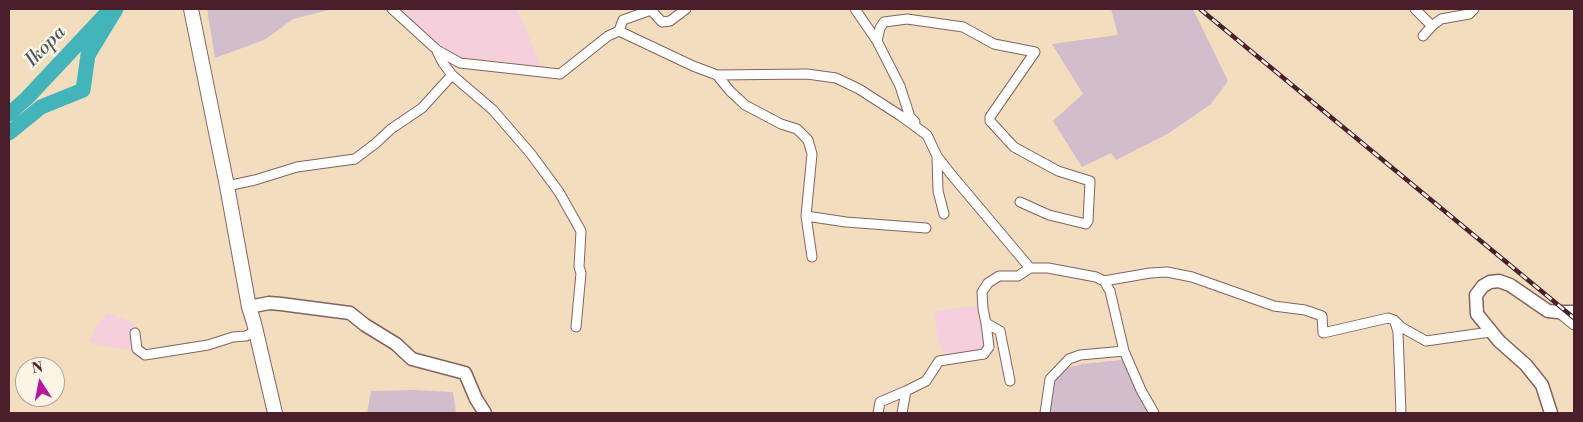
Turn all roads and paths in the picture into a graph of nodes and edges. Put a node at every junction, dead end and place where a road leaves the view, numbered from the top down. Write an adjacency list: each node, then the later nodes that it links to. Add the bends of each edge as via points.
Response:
1 (191, 9): 16 (main road)
2 (392, 9): 11 (street)
3 (686, 9): 8 (street, via 670,21 662,22 651,10 623,20)
4 (855, 9): 10 (street)
5 (1415, 9): 7 (street)
6 (1474, 9): 7 (street, via 1469,14 1441,19)
7 (1432, 26): 9 (street)
8 (619, 31): 11 (street, via 560,74 460,63); 12 (street)
9 (1423, 36)
10 (877, 41): 14 (street, via 900,86 910,117); 17 (street, via 884,22 907,19 963,27 994,44 1036,52 990,121 1014,147 1058,171 1090,181 1088,221 1086,224 1049,214)
11 (437, 50): 13 (street)
12 (717, 74): 14 (street, via 807,74 836,78 859,89); 19 (street, via 745,105 797,129 808,140 812,154)
13 (452, 75): 16 (street, via 422,108 355,159 297,167); 30 (street, via 493,110 530,154 559,192 581,231)
14 (927, 135): 15 (street)
15 (937, 156): 18 (street, via 938,191); 22 (street)
16 (227, 186): 24 (main road)
17 (1020, 202)
18 (944, 214)
19 (806, 216): 20 (street); 21 (street)
20 (926, 228)
21 (812, 257)
22 (1030, 268): 23 (street, via 1077,273); 28 (street, via 1018,276 999,276 988,283 982,292)
23 (1104, 281): 27 (street, via 1167,272 1192,277 1274,306 1322,316 1323,333 1373,320); 34 (street, via 1110,291)
24 (249, 307): 31 (main road); 38 (street, via 275,303 350,313 396,344 412,359 465,373)
25 (1558, 312): 26 (street); 29 (street); 32 (street, via 1548,311 1510,285 1490,282 1482,286 1476,295 1476,306 1477,314)
26 (1574, 312)
27 (1394, 320): 32 (street, via 1426,341); 43 (street, via 1398,332)
28 (986, 323): 35 (street, via 1000,331); 36 (street, via 988,347 984,354 939,360 926,381)
29 (1574, 325)
30 (576, 327)
31 (256, 331): 33 (street, via 208,346 146,355 137,349); 37 (main road)
32 (1490, 332): 44 (street, via 1526,364 1542,385)
33 (135, 334)
34 (1124, 351): 41 (street, via 1069,359 1050,379); 42 (street)
35 (1010, 381)
36 (906, 391): 39 (street, via 880,402); 40 (street)
37 (275, 413)
38 (485, 413)
39 (878, 413)
40 (902, 413)
41 (1045, 413)
42 (1154, 413)
43 (1401, 413)
44 (1551, 413)

